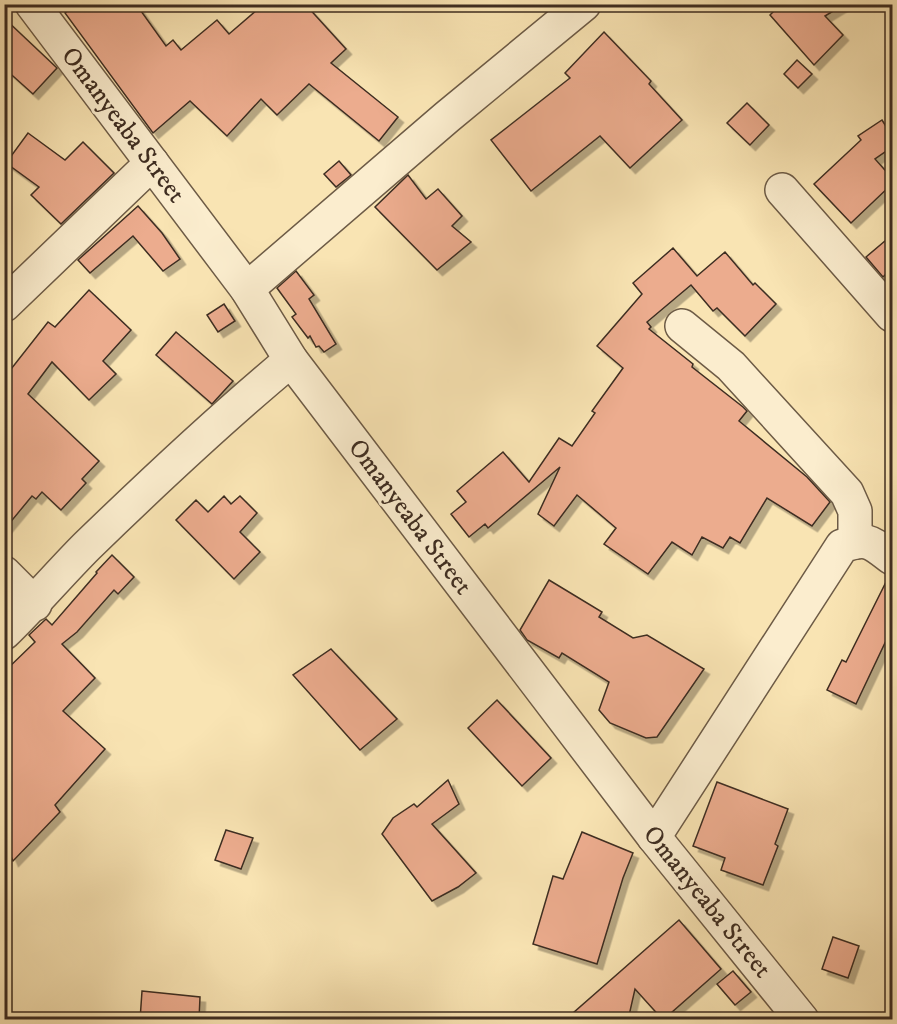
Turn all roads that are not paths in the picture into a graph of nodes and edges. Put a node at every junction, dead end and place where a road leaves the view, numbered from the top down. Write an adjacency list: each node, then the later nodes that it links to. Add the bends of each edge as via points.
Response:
1 (32, 4): 3 (street, Omanyeaba Street)
2 (584, 4): 5 (street)
3 (152, 163): 5 (street, Omanyeaba Street); 6 (street)
4 (782, 190): 7 (street)
5 (247, 289): 9 (street, Omanyeaba Street)
6 (4, 305)
7 (892, 315)
8 (682, 326): 10 (street, via 731,366 847,493 855,511)
9 (291, 360): 13 (street, via 173,463); 15 (street, Omanyeaba Street)
10 (855, 542): 11 (street, via 871,542); 15 (street, via 842,546)
11 (892, 558)
12 (4, 573): 13 (street)
13 (35, 604): 14 (street)
14 (4, 633)
15 (654, 837): 16 (street, Omanyeaba Street)
16 (802, 1020)

